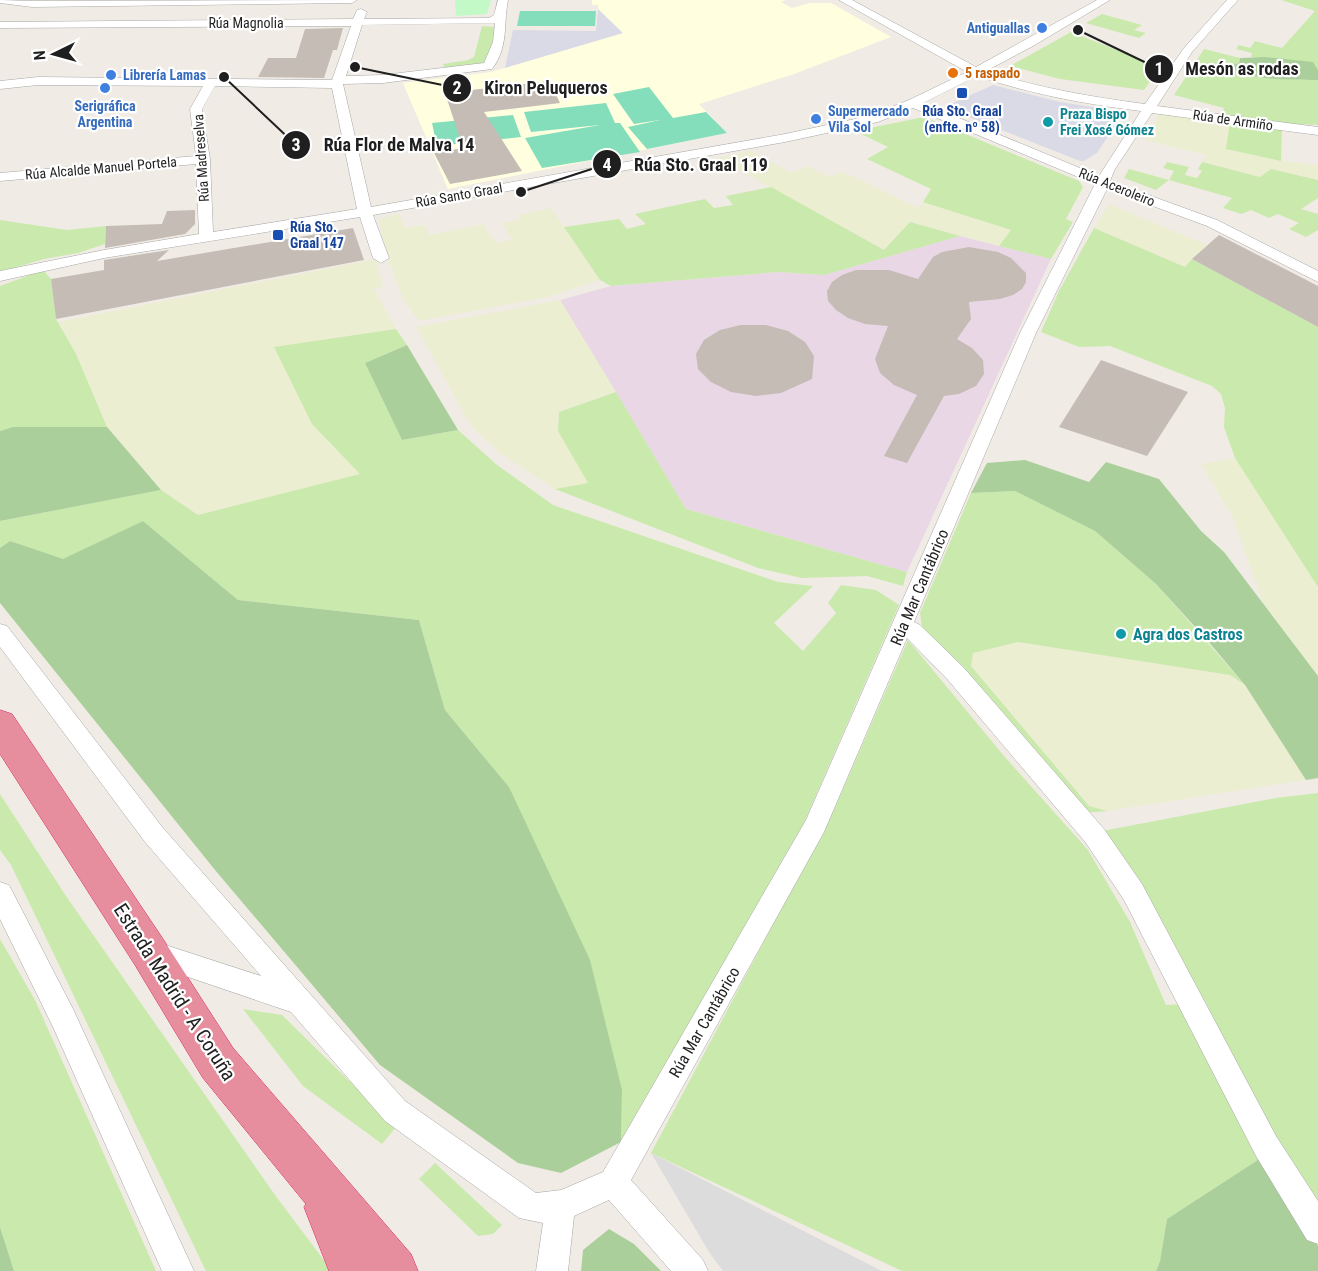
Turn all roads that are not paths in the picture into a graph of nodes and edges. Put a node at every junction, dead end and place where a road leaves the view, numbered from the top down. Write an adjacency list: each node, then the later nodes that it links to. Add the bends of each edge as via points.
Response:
1 (0, 0): 2 (street, via 32,4)
2 (352, 0)
3 (365, 0): 12 (street)
4 (503, 0): 11 (street)
5 (844, 0): 14 (street)
6 (864, 0): 14 (street)
7 (1077, 0): 10 (street)
8 (1105, 0): 10 (street, Rúa Santo Graal)
9 (1233, 0): 18 (street, Rúa Mar Cantábrico, via 1188,50)
10 (1093, 8): 14 (street, Rúa Santo Graal)
11 (495, 19): 12 (street, Rúa Magnolia); 15 (street, via 502,25 494,61 488,66)
12 (358, 22): 13 (street, Rúa Magnolia); 15 (street)
13 (0, 25)
14 (982, 69): 18 (street, Rúa de Armiño, via 994,80 1054,94); 19 (street, Rúa Santo Graal)
15 (337, 82): 16 (street); 24 (street)
16 (211, 83): 17 (street, via 38,81); 21 (street, Rúa Madreselva, via 196,109)
17 (0, 85)
18 (1152, 102): 20 (street, Rúa de Armiño); 23 (street, Rúa Mar Cantábrico)
19 (913, 104): 23 (street, Rúa Aceroleiro); 24 (street, Rúa Santo Graal, via 873,119 785,138)
20 (1318, 131)
21 (202, 159): 22 (street, Rúa Alcalde Manuel Portela); 25 (street, Rúa Madreselva)
22 (0, 177)
23 (1103, 183): 28 (street, Rúa Aceroleiro, via 1212,223); 29 (street, Rúa Mar Cantábrico, via 1028,333)
24 (365, 212): 25 (street, Rúa Santo Graal); 26 (street)
25 (206, 238): 27 (street, Rúa Santo Graal)
26 (381, 258)
27 (0, 276)
28 (1318, 277)
29 (902, 626): 35 (street, Rúa Mar Cantábrico, via 816,825); 38 (street, via 913,631 956,674 1095,837 1133,892 1266,1146)
30 (0, 632): 34 (street, via 154,835)
31 (0, 724): 33 (highway, Estrada Madrid - A Coruña)
32 (0, 893): 39 (street, via 63,1018)
33 (149, 952): 34 (street); 36 (highway, Estrada Madrid - A Coruña, via 218,1063)
34 (300, 1002): 37 (street, via 395,1110 530,1207 538,1210)
35 (613, 1182): 37 (street); 43 (street)
36 (320, 1186): 40 (highway); 41 (highway, Estrada Madrid - A Coruña)
37 (560, 1205): 42 (street)
38 (1318, 1229)
39 (178, 1271)
40 (353, 1271)
41 (394, 1271)
42 (552, 1271)
43 (692, 1271)

